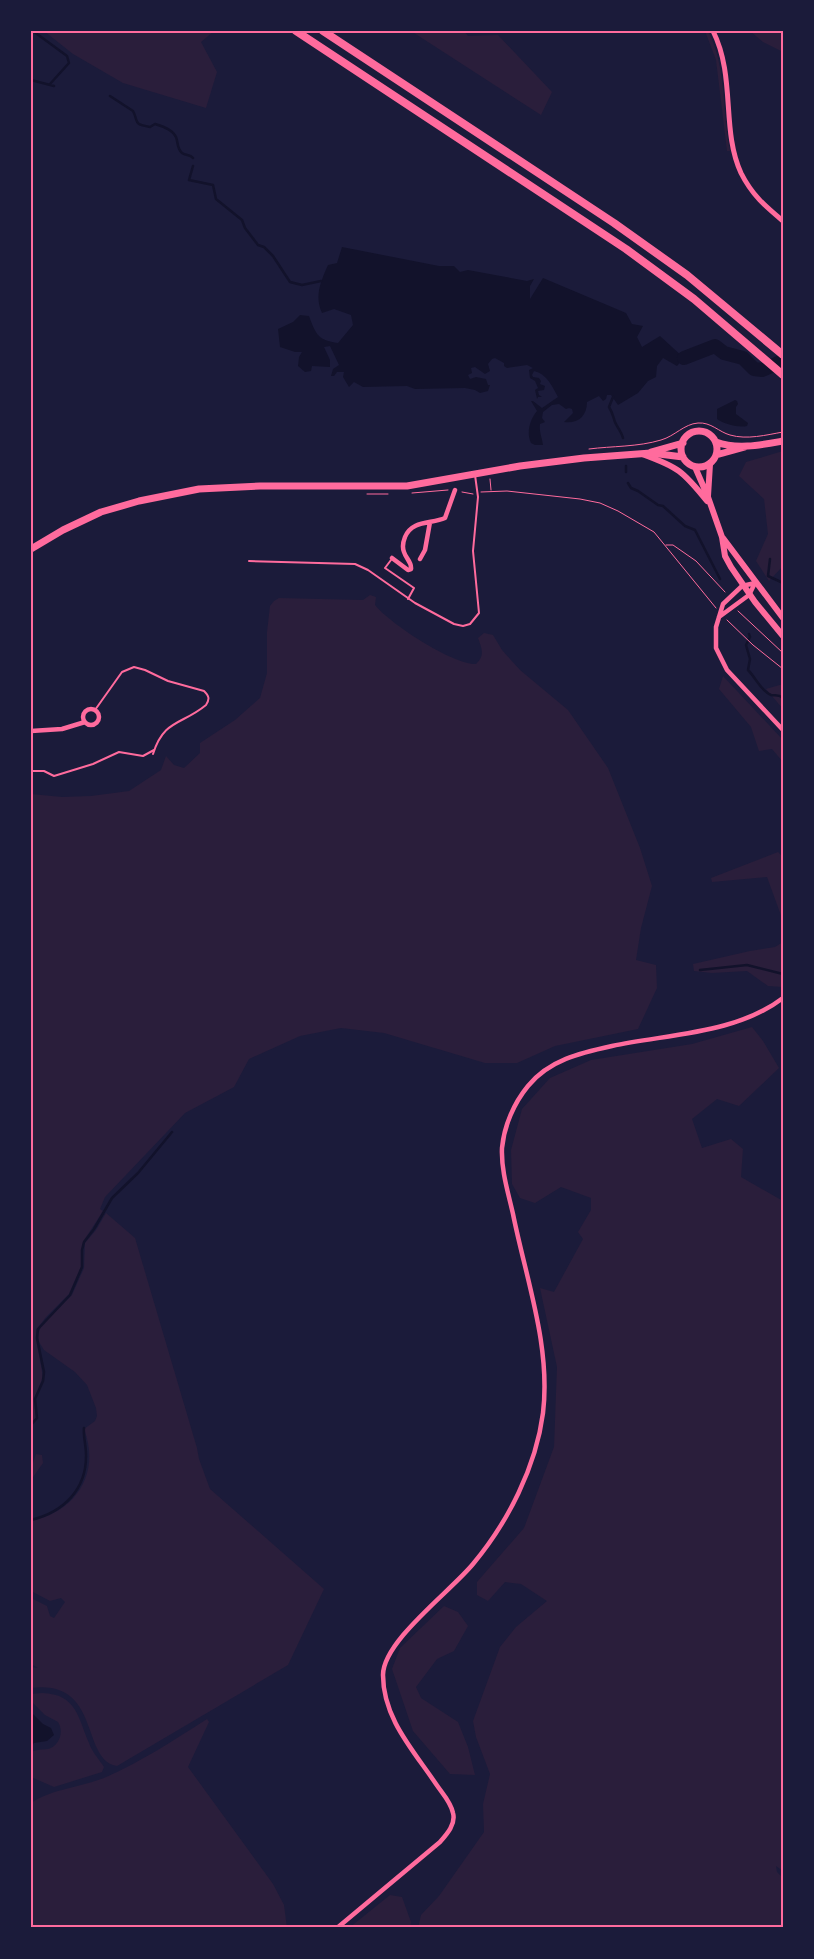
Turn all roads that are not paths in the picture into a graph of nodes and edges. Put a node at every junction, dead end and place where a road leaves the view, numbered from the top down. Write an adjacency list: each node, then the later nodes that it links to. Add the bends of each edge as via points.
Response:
1 (296, 31): 6 (highway, via 581,218 676,285)
2 (323, 31): 5 (highway, via 590,206 687,275)
3 (713, 31): 4 (street, via 724,58 733,144 741,172 759,201)
4 (782, 220)
5 (783, 354)
6 (783, 375)
7 (716, 442): 9 (main road, via 706,432 695,431); 10 (main road); 13 (main road)
8 (783, 442): 10 (main road)
9 (682, 443): 12 (main road); 14 (main road)
10 (748, 446): 13 (main road)
11 (641, 453): 12 (main road); 17 (main road, via 544,463); 19 (main road, via 680,470)
12 (651, 453): 14 (main road)
13 (716, 455): 15 (main road)
14 (683, 457): 16 (main road)
15 (710, 464): 16 (main road); 19 (main road)
16 (695, 467): 19 (main road)
17 (475, 475): 22 (main road, via 407,486 260,486 188,491 100,512); 29 (lane, via 478,493 473,551 478,615 470,624 458,625)
18 (454, 490): 20 (street, via 447,516)
19 (709, 501): 21 (main road)
20 (430, 522): 23 (street, via 414,526 406,535 402,546 411,570); 24 (street)
21 (722, 537): 26 (main road); 27 (main road, via 726,556)
22 (31, 549)
23 (392, 558): 29 (lane, via 385,568 414,588)
24 (420, 559)
25 (249, 561): 29 (lane, via 358,565)
26 (755, 583): 27 (street); 28 (street); 31 (main road)
27 (742, 586): 28 (main road); 30 (street, via 723,604)
28 (749, 595): 30 (street); 32 (main road)
29 (408, 599)
30 (721, 616): 35 (street, via 715,640 720,659)
31 (783, 618)
32 (783, 636)
33 (95, 710): 34 (street, via 86,711); 34 (street, via 100,716 98,722 92,725); 37 (lane, via 122,672 134,667 209,695 206,706 166,730)
34 (85, 722): 36 (street, via 62,729)
35 (783, 730)
36 (31, 731)
37 (154, 750): 38 (lane); 39 (lane, via 141,756 119,752 56,776)
38 (153, 754)
39 (31, 771)
40 (783, 998): 41 (street, via 754,1015 729,1024 572,1055 552,1065 534,1080 516,1104 502,1151 506,1186 542,1355 545,1384 538,1443 517,1494 488,1545 398,1641 383,1668 385,1699 391,1717 447,1801 454,1816 452,1826 440,1842)
41 (337, 1928)

